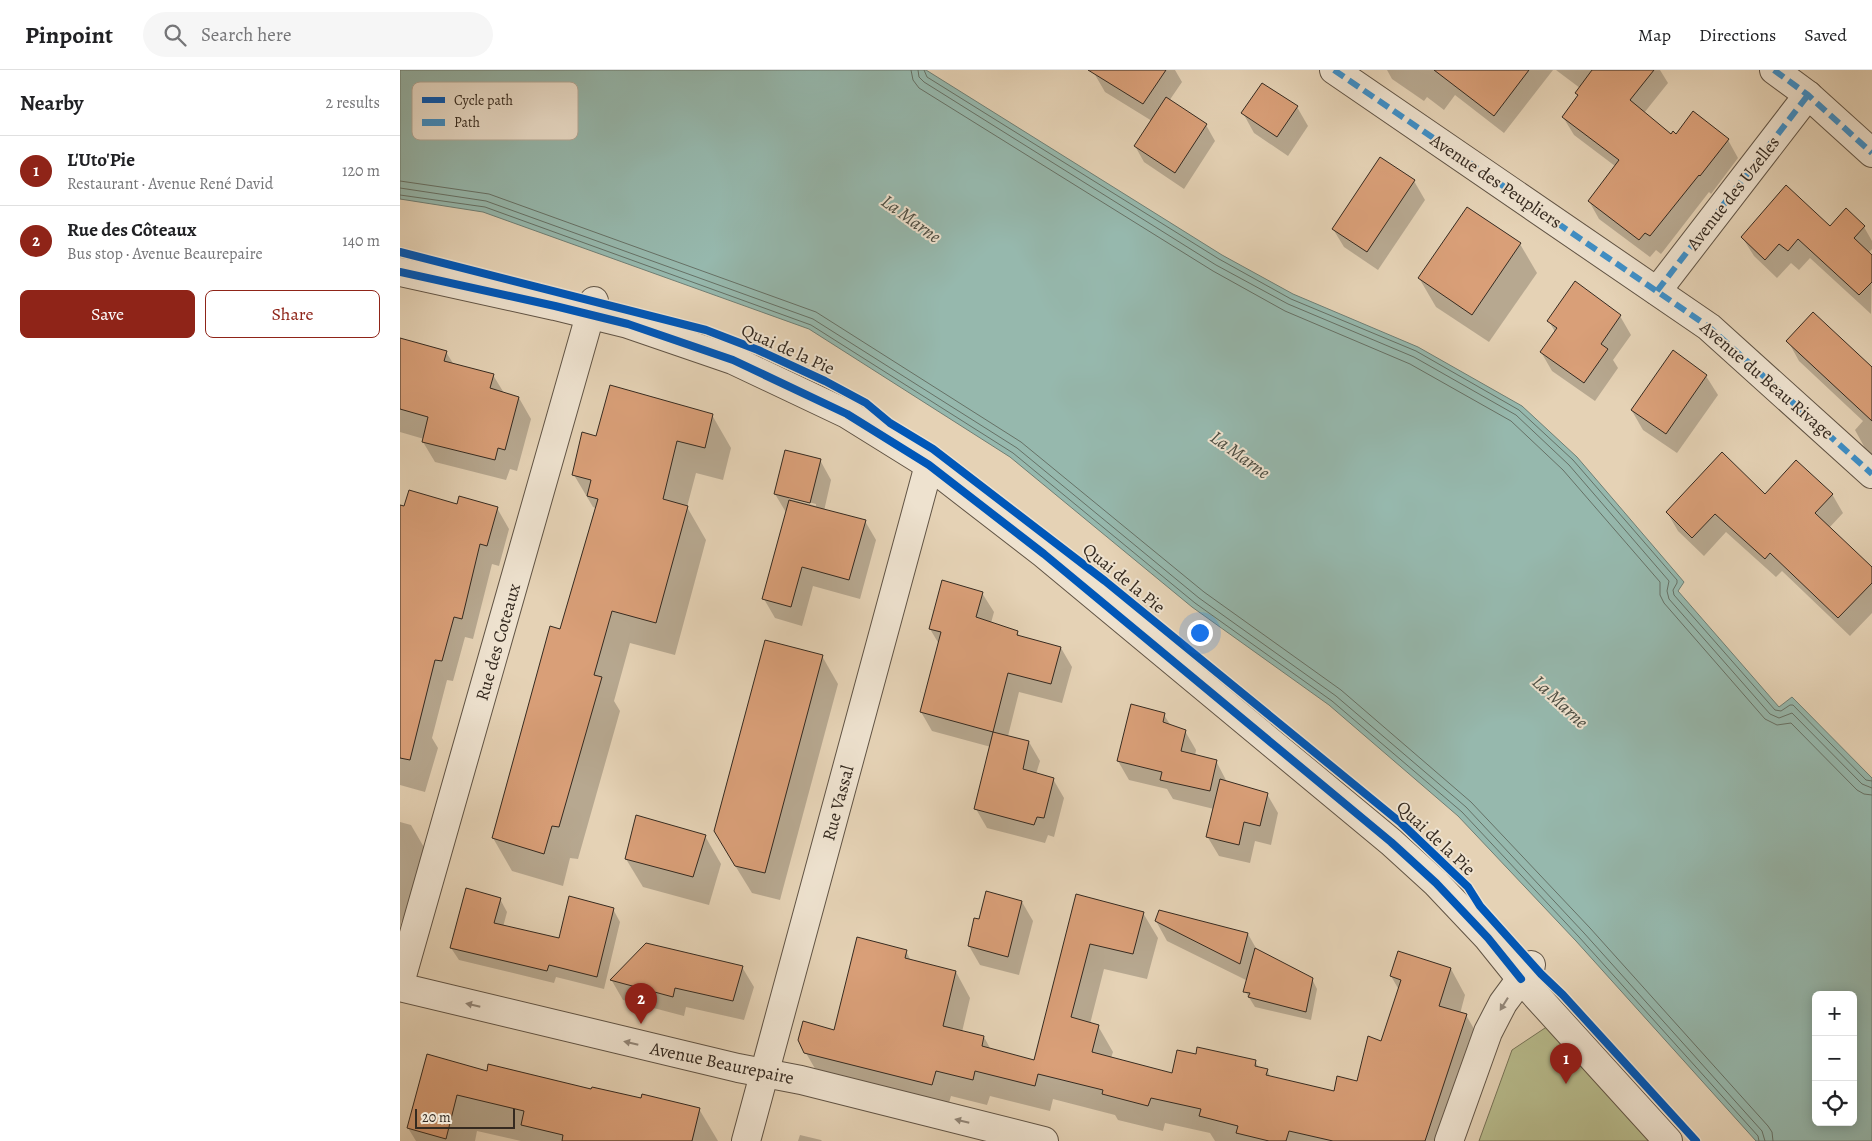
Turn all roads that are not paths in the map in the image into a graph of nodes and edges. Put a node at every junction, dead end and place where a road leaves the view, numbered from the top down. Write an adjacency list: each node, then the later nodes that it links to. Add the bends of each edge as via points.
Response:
1 (1334, 70): 6 (street, Avenue des Peupliers)
2 (1774, 70): 3 (street)
3 (1808, 95): 4 (street); 6 (street, Avenue des Uzelles)
4 (1872, 153)
5 (400, 272): 7 (street, Quai de la Pie)
6 (1657, 292): 9 (street, Avenue du Beau Rivage, via 1709,328)
7 (593, 308): 8 (street, Quai de la Pie, via 628,324 733,360 847,414); 11 (street, Rue des Coteaux)
8 (929, 465): 10 (street, Quai de la Pie, via 1044,554 1391,842); 13 (street, Rue Vassal)
9 (1872, 474)
10 (1526, 972): 16 (street, one-way to 16, via 1488,1032); 17 (street, Quai de la Pie, via 1547,1008)
11 (400, 983)
12 (400, 987): 13 (street, Avenue Beaurepaire, one-way to 12)
13 (764, 1074): 14 (street, Rue Vassal); 15 (street, Avenue Beaurepaire, one-way to 13, via 801,1080)
14 (746, 1141)
15 (1044, 1141)
16 (1449, 1141)
17 (1668, 1141)

